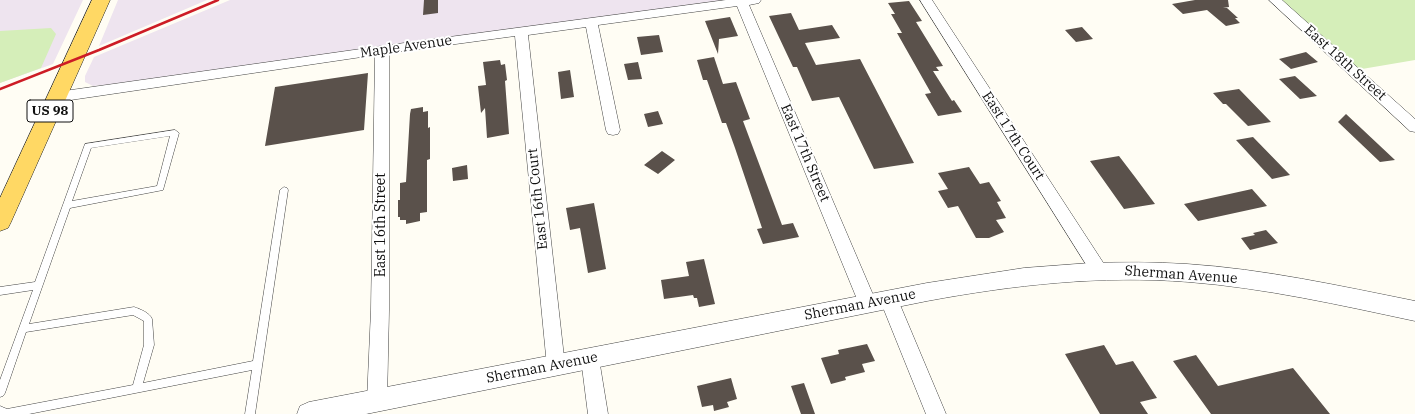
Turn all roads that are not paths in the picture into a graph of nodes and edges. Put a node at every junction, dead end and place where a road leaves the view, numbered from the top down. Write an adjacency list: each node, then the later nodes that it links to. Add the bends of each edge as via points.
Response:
1 (101, 0): 8 (main road, US 98)
2 (926, 0): 14 (street, East 17th Court)
3 (1275, 0): 9 (street, East 18th Street)
4 (748, 1): 5 (street, Maple Avenue); 17 (street, East 17th Street)
5 (591, 21): 6 (street, Maple Avenue); 10 (street)
6 (521, 32): 7 (street, Maple Avenue); 22 (street, East 16th Court)
7 (382, 50): 8 (street, Maple Avenue); 25 (street, East 16th Street)
8 (57, 96): 13 (main road, US 98)
9 (1415, 127)
10 (613, 130)
11 (284, 190): 21 (lane)
12 (67, 205): 12 (lane, via 88,146 175,133 160,188); 15 (lane)
13 (0, 222)
14 (1100, 272): 17 (street, Sherman Avenue, via 986,282); 18 (street, Sherman Avenue, via 1221,276 1306,289)
15 (38, 285): 16 (lane); 19 (lane)
16 (0, 291)
17 (878, 302): 20 (street, Sherman Avenue); 31 (street, East 17th Street)
18 (1415, 311)
19 (23, 329): 23 (lane, via 134,311 148,319 149,345); 24 (lane)
20 (590, 359): 22 (street, Sherman Avenue); 30 (street)
21 (257, 365): 23 (lane); 28 (lane)
22 (556, 366): 25 (street, Sherman Avenue)
23 (137, 388): 26 (lane, via 6,414)
24 (0, 393)
25 (377, 401): 27 (street, Sherman Avenue)
26 (0, 411)
27 (341, 411): 29 (street, Sherman Avenue)
28 (250, 414)
29 (309, 414)
30 (598, 414)
31 (936, 414)

